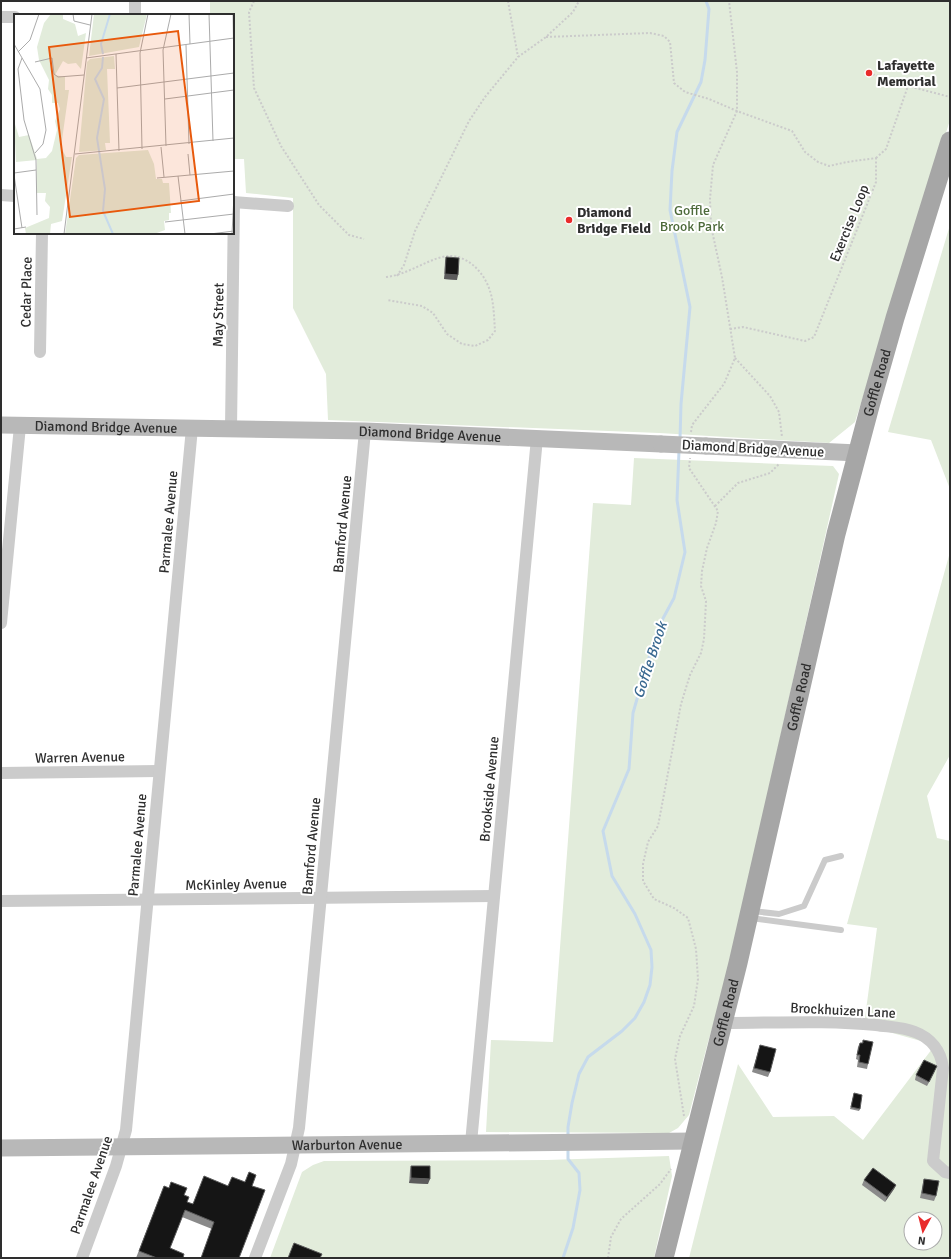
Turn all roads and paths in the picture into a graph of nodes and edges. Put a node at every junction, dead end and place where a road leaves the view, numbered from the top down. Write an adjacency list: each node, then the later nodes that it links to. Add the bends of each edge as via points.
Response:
1 (135, 1): 6 (street)
2 (254, 1): 23 (path, via 249,12 254,88 281,146 319,205 349,235)
3 (508, 1): 10 (path)
4 (579, 1): 9 (path, via 573,12)
5 (729, 1): 14 (path, via 737,72)
6 (135, 14)
7 (1, 17): 8 (street)
8 (14, 17)
9 (546, 37): 10 (path); 14 (path, via 650,33 664,36 670,42 674,83 685,92)
10 (518, 57): 24 (path, via 469,121 415,231 404,265)
11 (868, 73): 12 (path)
12 (908, 86): 13 (path); 16 (path, via 886,149)
13 (950, 97)
14 (737, 111): 16 (path, via 792,131 805,152 818,162 829,166); 27 (path, via 713,165 710,199 711,226)
15 (950, 141): 39 (main road, Goffle Road, via 908,274)
16 (876, 158): 27 (path, Exercise Loop, via 876,182 814,337 805,341 743,327)
17 (1, 195): 18 (street)
18 (14, 196)
19 (234, 202): 20 (street)
20 (288, 206)
21 (42, 234): 28 (street, Cedar Place)
22 (234, 234): 33 (street, May Street)
23 (364, 239)
24 (397, 276): 25 (path); 26 (path, via 443,257 460,257 484,277 491,292 495,331 488,340 475,346 462,344 447,334 432,313 422,306)
25 (386, 277)
26 (387, 300)
27 (730, 329): 29 (path)
28 (40, 352)
29 (735, 358): 36 (path, via 770,396 779,412); 37 (path, via 724,384 692,425)
30 (1, 425): 31 (street, Diamond Bridge Avenue)
31 (20, 426): 32 (street, Diamond Bridge Avenue); 42 (street)
32 (192, 428): 33 (street, Diamond Bridge Avenue); 43 (street, Parmalee Avenue)
33 (231, 428): 34 (street, Diamond Bridge Avenue)
34 (366, 431): 35 (street, Diamond Bridge Avenue); 47 (street, Bamford Avenue)
35 (537, 438): 37 (street, Diamond Bridge Avenue, bridge, via 661,444); 46 (street, Brookside Avenue)
36 (782, 440)
37 (699, 442): 39 (street, Diamond Bridge Avenue)
38 (690, 453): 41 (path, via 689,468)
39 (858, 453): 50 (main road, Goffle Road, via 828,566)
40 (779, 464): 41 (path, via 770,474 738,484)
41 (715, 506): 53 (path, via 718,511 716,523 707,548 701,586 706,601 704,639 681,704 658,826 648,842 643,864 643,881 654,899 688,918 696,949 698,979 694,1006 680,1036 675,1060)
42 (1, 623)
43 (159, 771): 44 (street, Warren Avenue); 48 (street, Parmalee Avenue)
44 (1, 773)
45 (841, 856): 50 (lane, via 825,860 804,906 779,914)
46 (494, 896): 47 (street, McKinley Avenue); 55 (street, Brookside Avenue)
47 (321, 898): 48 (street, McKinley Avenue); 56 (street, Bamford Avenue)
48 (147, 900): 49 (street, McKinley Avenue); 57 (street, Parmalee Avenue, via 126,1130)
49 (1, 901)
50 (750, 914): 51 (lane); 52 (main road, Goffle Road)
51 (841, 930)
52 (724, 1023): 54 (main road, Goffle Road); 59 (street, Brockhuizen Lane, via 858,1023 904,1028 916,1032 938,1049 942,1058 932,1161 945,1172)
53 (686, 1121)
54 (694, 1141): 55 (street, Warburton Avenue); 64 (main road, Goffle Road)
55 (471, 1143): 56 (street, Warburton Avenue)
56 (296, 1145): 57 (street, Warburton Avenue); 62 (street, Bamford Avenue)
57 (122, 1147): 58 (street, Warburton Avenue); 61 (street, Parmalee Avenue)
58 (1, 1148)
59 (950, 1172)
60 (660, 1184): 63 (path, via 621,1219 611,1237)
61 (82, 1258)
62 (255, 1258)
63 (608, 1258)
64 (664, 1258)

